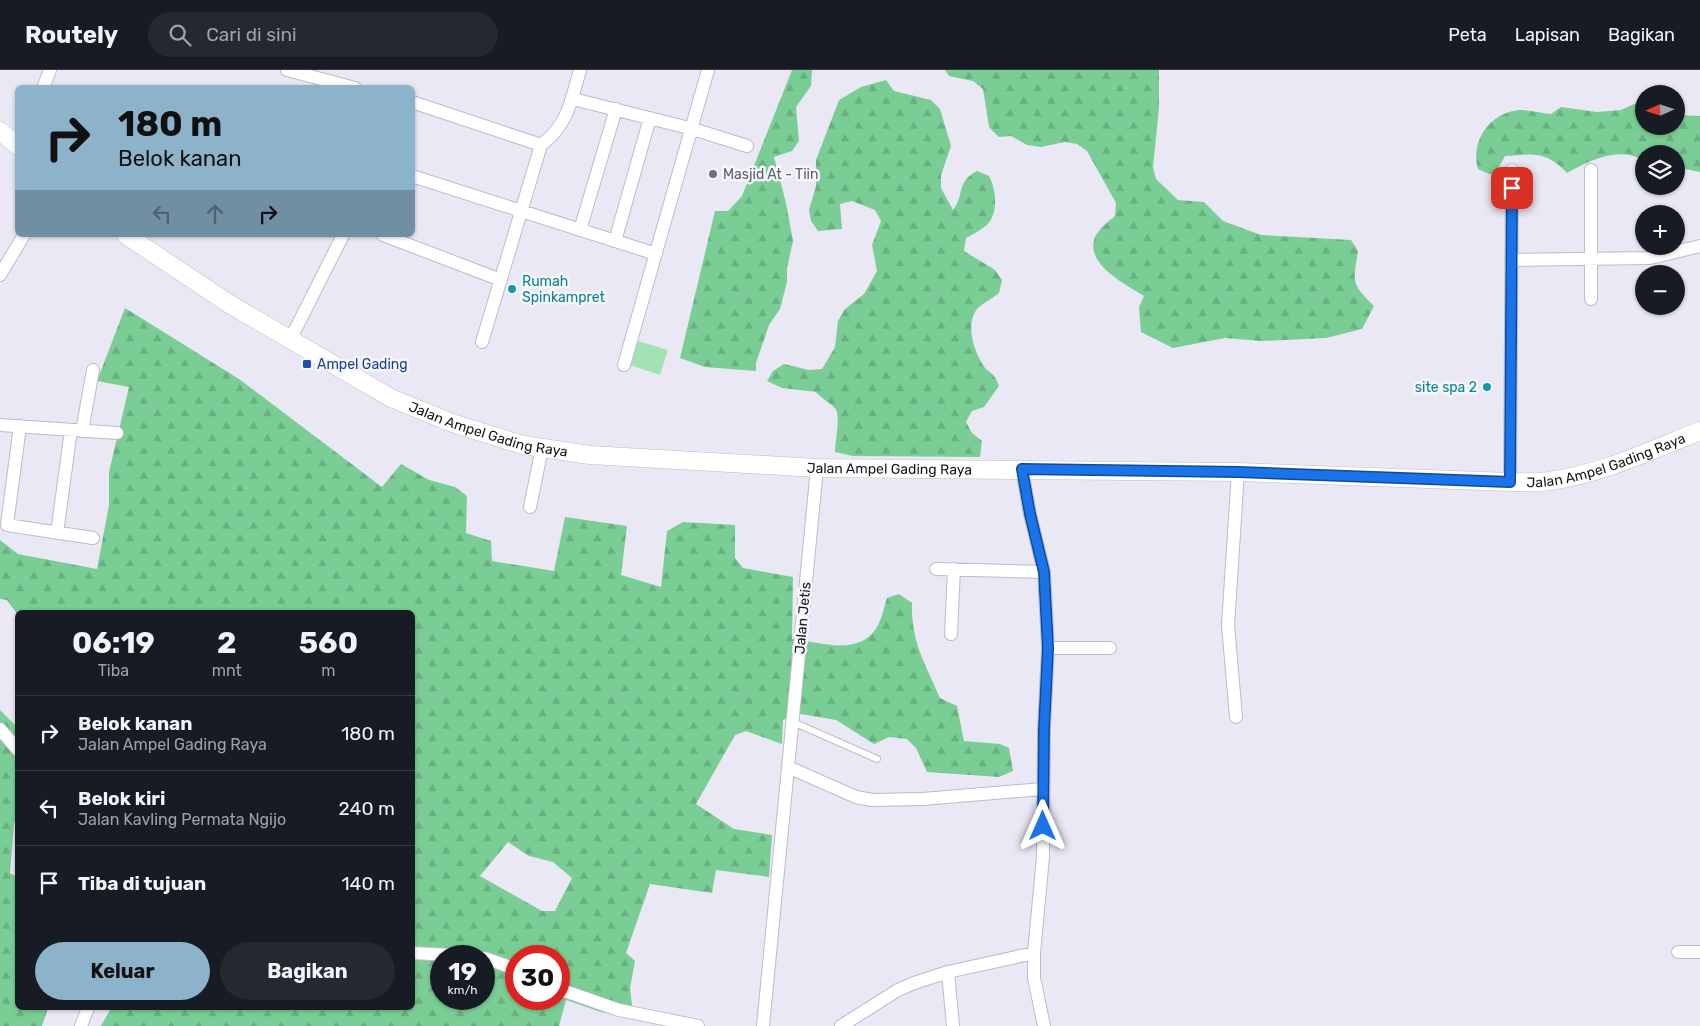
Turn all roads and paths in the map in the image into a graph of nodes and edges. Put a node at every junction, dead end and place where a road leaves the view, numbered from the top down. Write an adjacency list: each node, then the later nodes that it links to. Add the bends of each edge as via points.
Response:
1 (50, 70): 5 (street)
2 (287, 70): 6 (street)
3 (580, 70): 14 (street, via 561,128)
4 (708, 70): 11 (street)
5 (44, 85)
6 (344, 85)
7 (577, 100): 9 (street)
8 (415, 103): 14 (street)
9 (616, 109): 10 (street); 20 (street)
10 (650, 118): 11 (street); 25 (street)
11 (693, 129): 15 (street); 27 (street)
12 (0, 132): 13 (main road)
13 (15, 144)
14 (541, 145): 19 (street)
15 (747, 146)
16 (1512, 170): 29 (street)
17 (1591, 170): 28 (street)
18 (415, 177): 19 (street)
19 (521, 210): 20 (street); 31 (street)
20 (580, 230): 25 (street)
21 (23, 237): 30 (street)
22 (129, 237): 33 (main road, Jalan Ampel Gading Raya, via 231,305)
23 (341, 237): 33 (street)
24 (388, 237): 31 (street)
25 (615, 241): 27 (street)
26 (1700, 246): 28 (street, via 1650,258)
27 (656, 254): 35 (street)
28 (1590, 257): 29 (street); 32 (street)
29 (1512, 260): 46 (street)
30 (0, 275)
31 (501, 280): 34 (street)
32 (1591, 299)
33 (291, 338): 42 (main road, Jalan Ampel Gading Raya, via 391,398 452,423)
34 (482, 342)
35 (624, 365)
36 (93, 370): 39 (street)
37 (0, 425): 38 (street)
38 (20, 426): 39 (street); 48 (street, via 8,525)
39 (77, 431): 41 (street); 48 (street)
40 (1700, 431): 46 (main road, Jalan Ampel Gading Raya, via 1615,465 1578,475 1548,482)
41 (117, 433)
42 (542, 448): 43 (main road, Jalan Ampel Gading Raya, via 590,455); 47 (street)
43 (816, 468): 44 (main road, Jalan Ampel Gading Raya); 57 (street, Jalan Jetis)
44 (1022, 469): 45 (main road, Jalan Ampel Gading Raya); 52 (street)
45 (1238, 472): 46 (main road, Jalan Ampel Gading Raya); 56 (street, via 1228,625)
46 (1510, 482)
47 (530, 507)
48 (57, 533): 49 (street)
49 (93, 538)
50 (936, 569): 51 (street)
51 (954, 569): 52 (street); 53 (street)
52 (1044, 572): 54 (street)
53 (950, 634)
54 (1048, 648): 55 (street); 62 (street)
55 (1110, 648)
56 (1236, 717)
57 (793, 722): 60 (lane); 61 (street, Jalan Jetis)
58 (0, 729): 59 (street)
59 (15, 746)
60 (877, 759)
61 (788, 767): 62 (street, via 856,797 872,800); 73 (street, Jalan Jetis)
62 (1043, 790): 66 (street, via 1043,857)
63 (1678, 952): 64 (street)
64 (1700, 952)
65 (415, 953): 67 (street)
66 (1034, 953): 68 (street); 76 (street, via 1034,978)
67 (430, 954)
68 (948, 972): 74 (street, via 898,990); 75 (street)
69 (570, 993): 72 (street, via 619,1010)
70 (87, 1010): 71 (street)
71 (81, 1026)
72 (698, 1026)
73 (763, 1026)
74 (841, 1026)
75 (953, 1026)
76 (1044, 1026)

